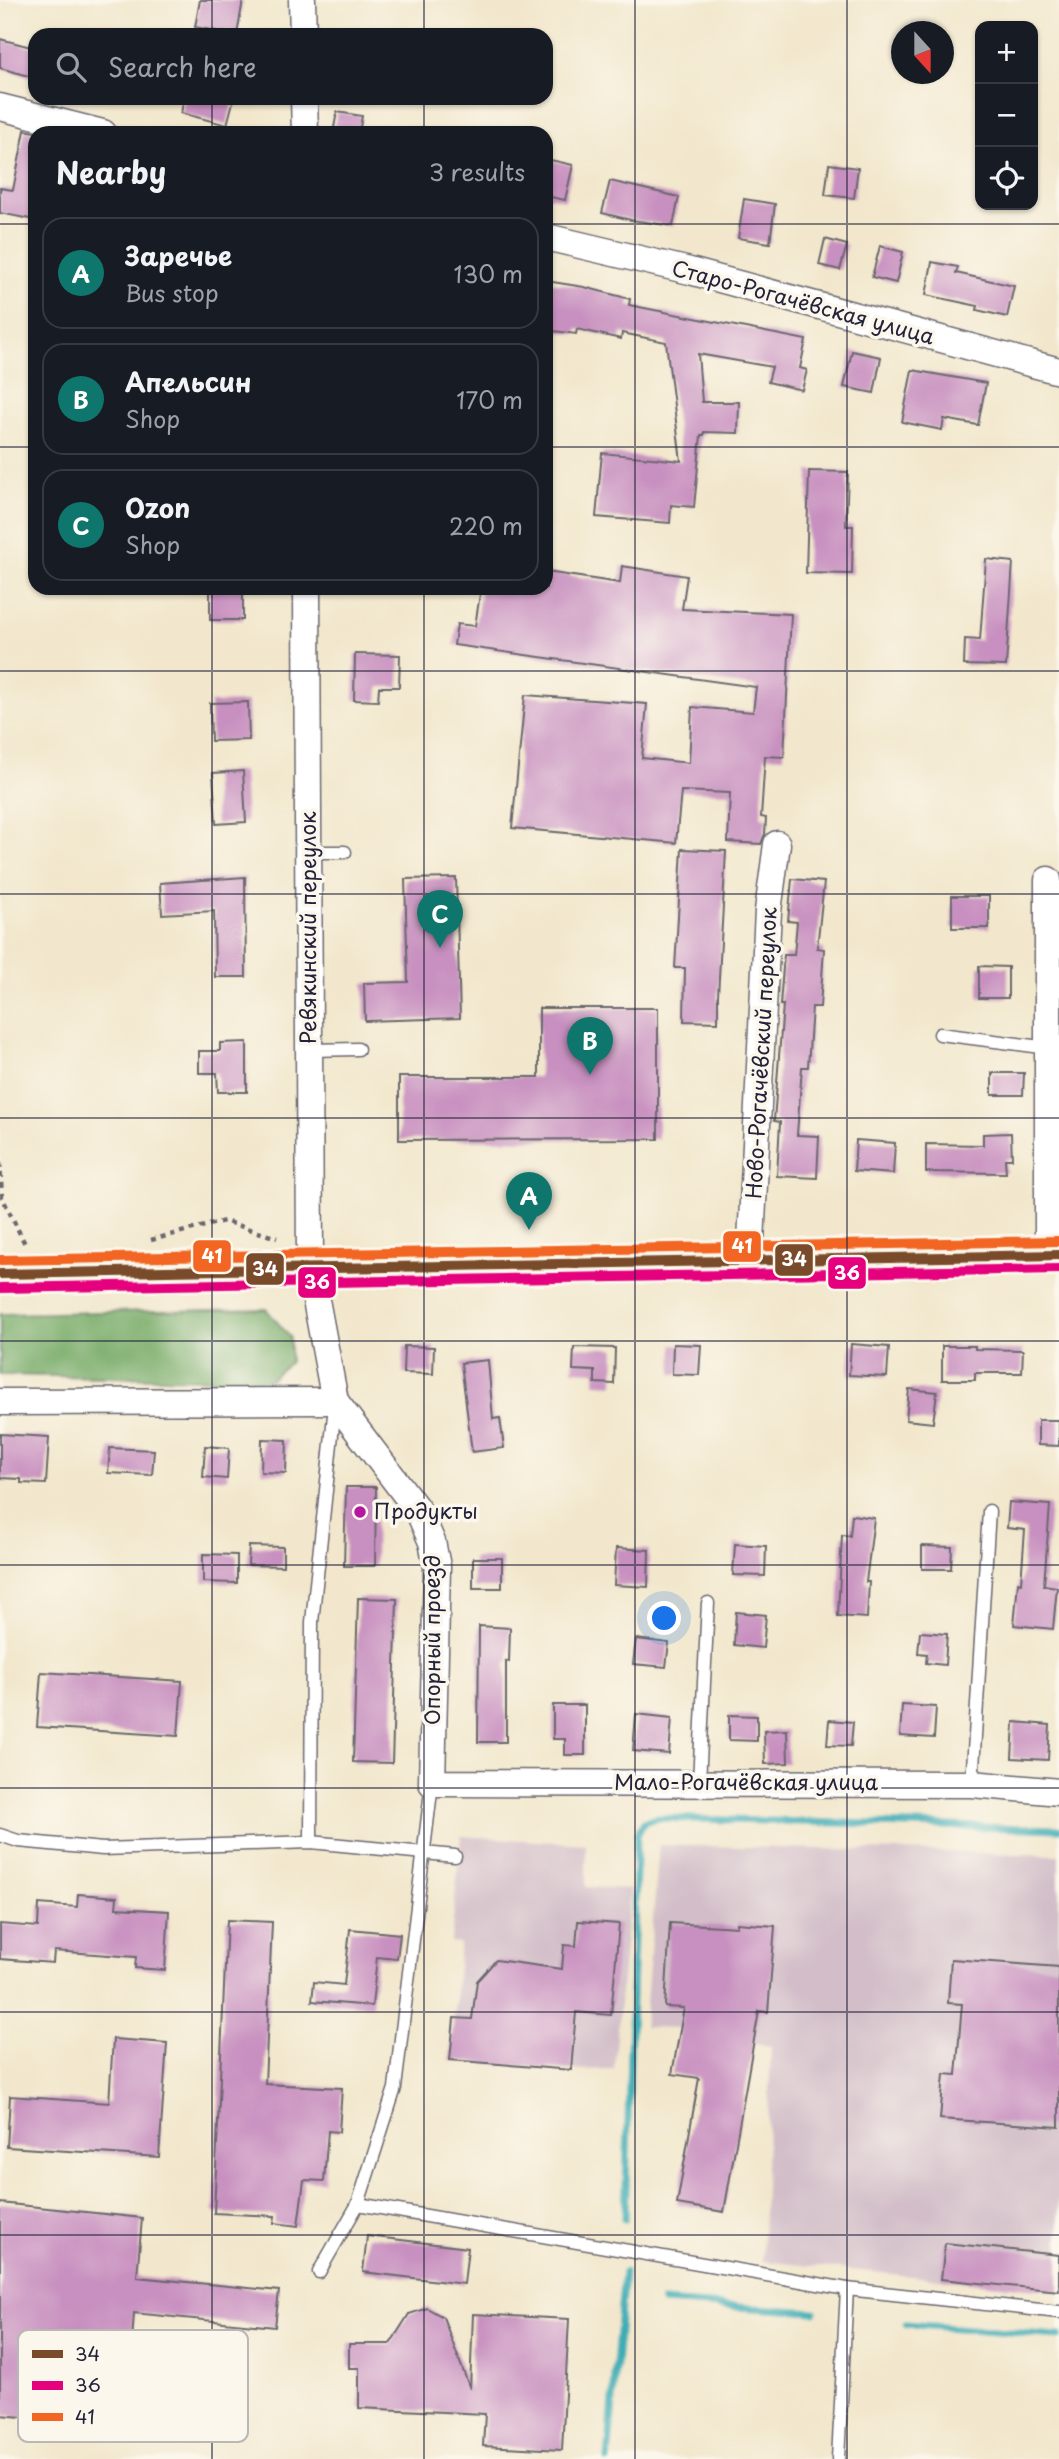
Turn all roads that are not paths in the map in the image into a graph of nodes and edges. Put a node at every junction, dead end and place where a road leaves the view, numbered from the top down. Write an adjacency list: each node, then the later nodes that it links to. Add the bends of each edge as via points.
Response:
1 (302, 0): 2 (street)
2 (303, 28)
3 (304, 105): 6 (street)
4 (0, 107): 5 (street)
5 (75, 126)
6 (305, 126)
7 (553, 239): 8 (street, Старо-Рогачёвская улица)
8 (1059, 371)
9 (307, 595): 11 (street, Ревякинский переулок)
10 (777, 844): 20 (street, Ново-Рогачёвский переулок, via 768,911)
11 (309, 852): 12 (lane); 17 (street, Ревякинский переулок)
12 (345, 852)
13 (1048, 880): 15 (street)
14 (940, 1034): 15 (lane)
15 (1050, 1048): 18 (street)
16 (358, 1049): 17 (lane)
17 (310, 1050): 19 (street, Ревякинский переулок)
18 (1054, 1255): 20 (main road)
19 (311, 1259): 20 (main road); 21 (main road); 22 (street, Ревякинский переулок)
20 (750, 1262)
21 (0, 1274)
22 (335, 1401): 23 (street); 27 (street, Опорный проезд, via 419,1512 432,1542 437,1566); 31 (lane, via 312,1622)
23 (0, 1402)
24 (989, 1511): 28 (lane)
25 (708, 1603): 26 (lane)
26 (699, 1782): 27 (street, Мало-Рогачёвская улица); 28 (street, Мало-Рогачёвская улица)
27 (432, 1783): 32 (lane)
28 (972, 1784): 29 (street, Мало-Рогачёвская улица)
29 (1059, 1792)
30 (0, 1835): 31 (lane, via 103,1850)
31 (310, 1842): 32 (lane)
32 (424, 1854): 33 (lane); 34 (lane, via 395,2088)
33 (455, 1856)
34 (358, 2204): 35 (lane); 36 (lane)
35 (319, 2272)
36 (848, 2289): 37 (lane); 38 (lane)
37 (1059, 2312)
38 (838, 2459)

